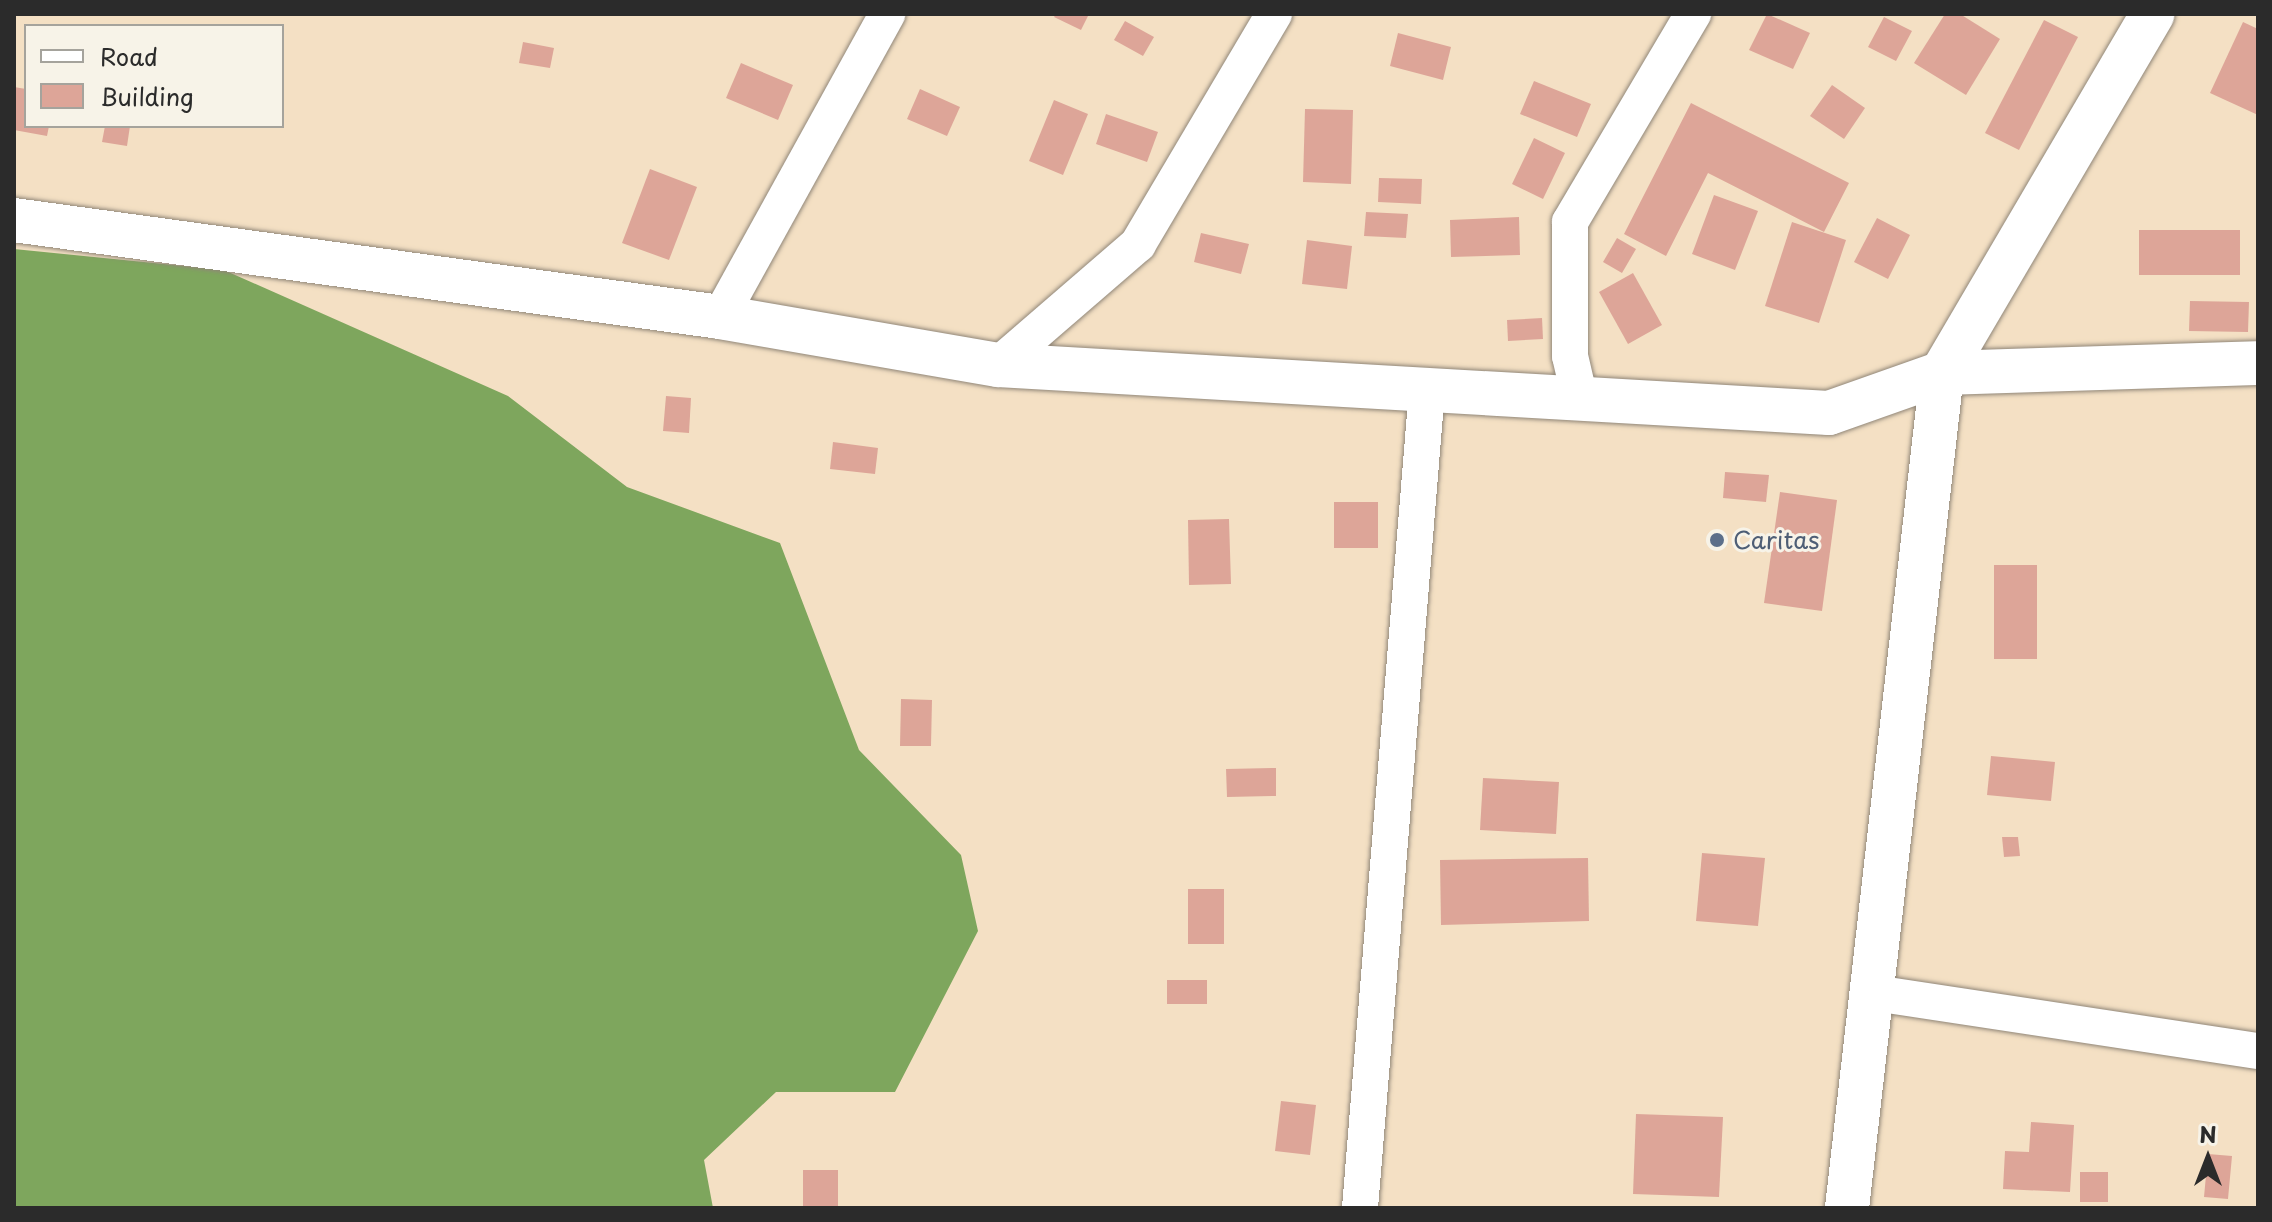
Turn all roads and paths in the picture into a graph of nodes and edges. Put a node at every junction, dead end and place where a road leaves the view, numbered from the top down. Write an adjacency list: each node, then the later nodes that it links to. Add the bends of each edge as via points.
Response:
1 (887, 14): 6 (street)
2 (1274, 14): 8 (street, via 1138,244)
3 (1693, 14): 11 (street, via 1570,222 1570,356)
4 (2153, 14): 9 (street)
5 (14, 220): 6 (street)
6 (720, 317): 8 (street)
7 (2258, 363): 9 (street)
8 (998, 365): 10 (street)
9 (1942, 373): 11 (street, via 1829,413); 12 (street)
10 (1427, 390): 11 (street); 14 (street)
11 (1580, 399)
12 (1874, 993): 13 (street); 15 (street)
13 (2258, 1051)
14 (1360, 1208)
15 (1847, 1208)

